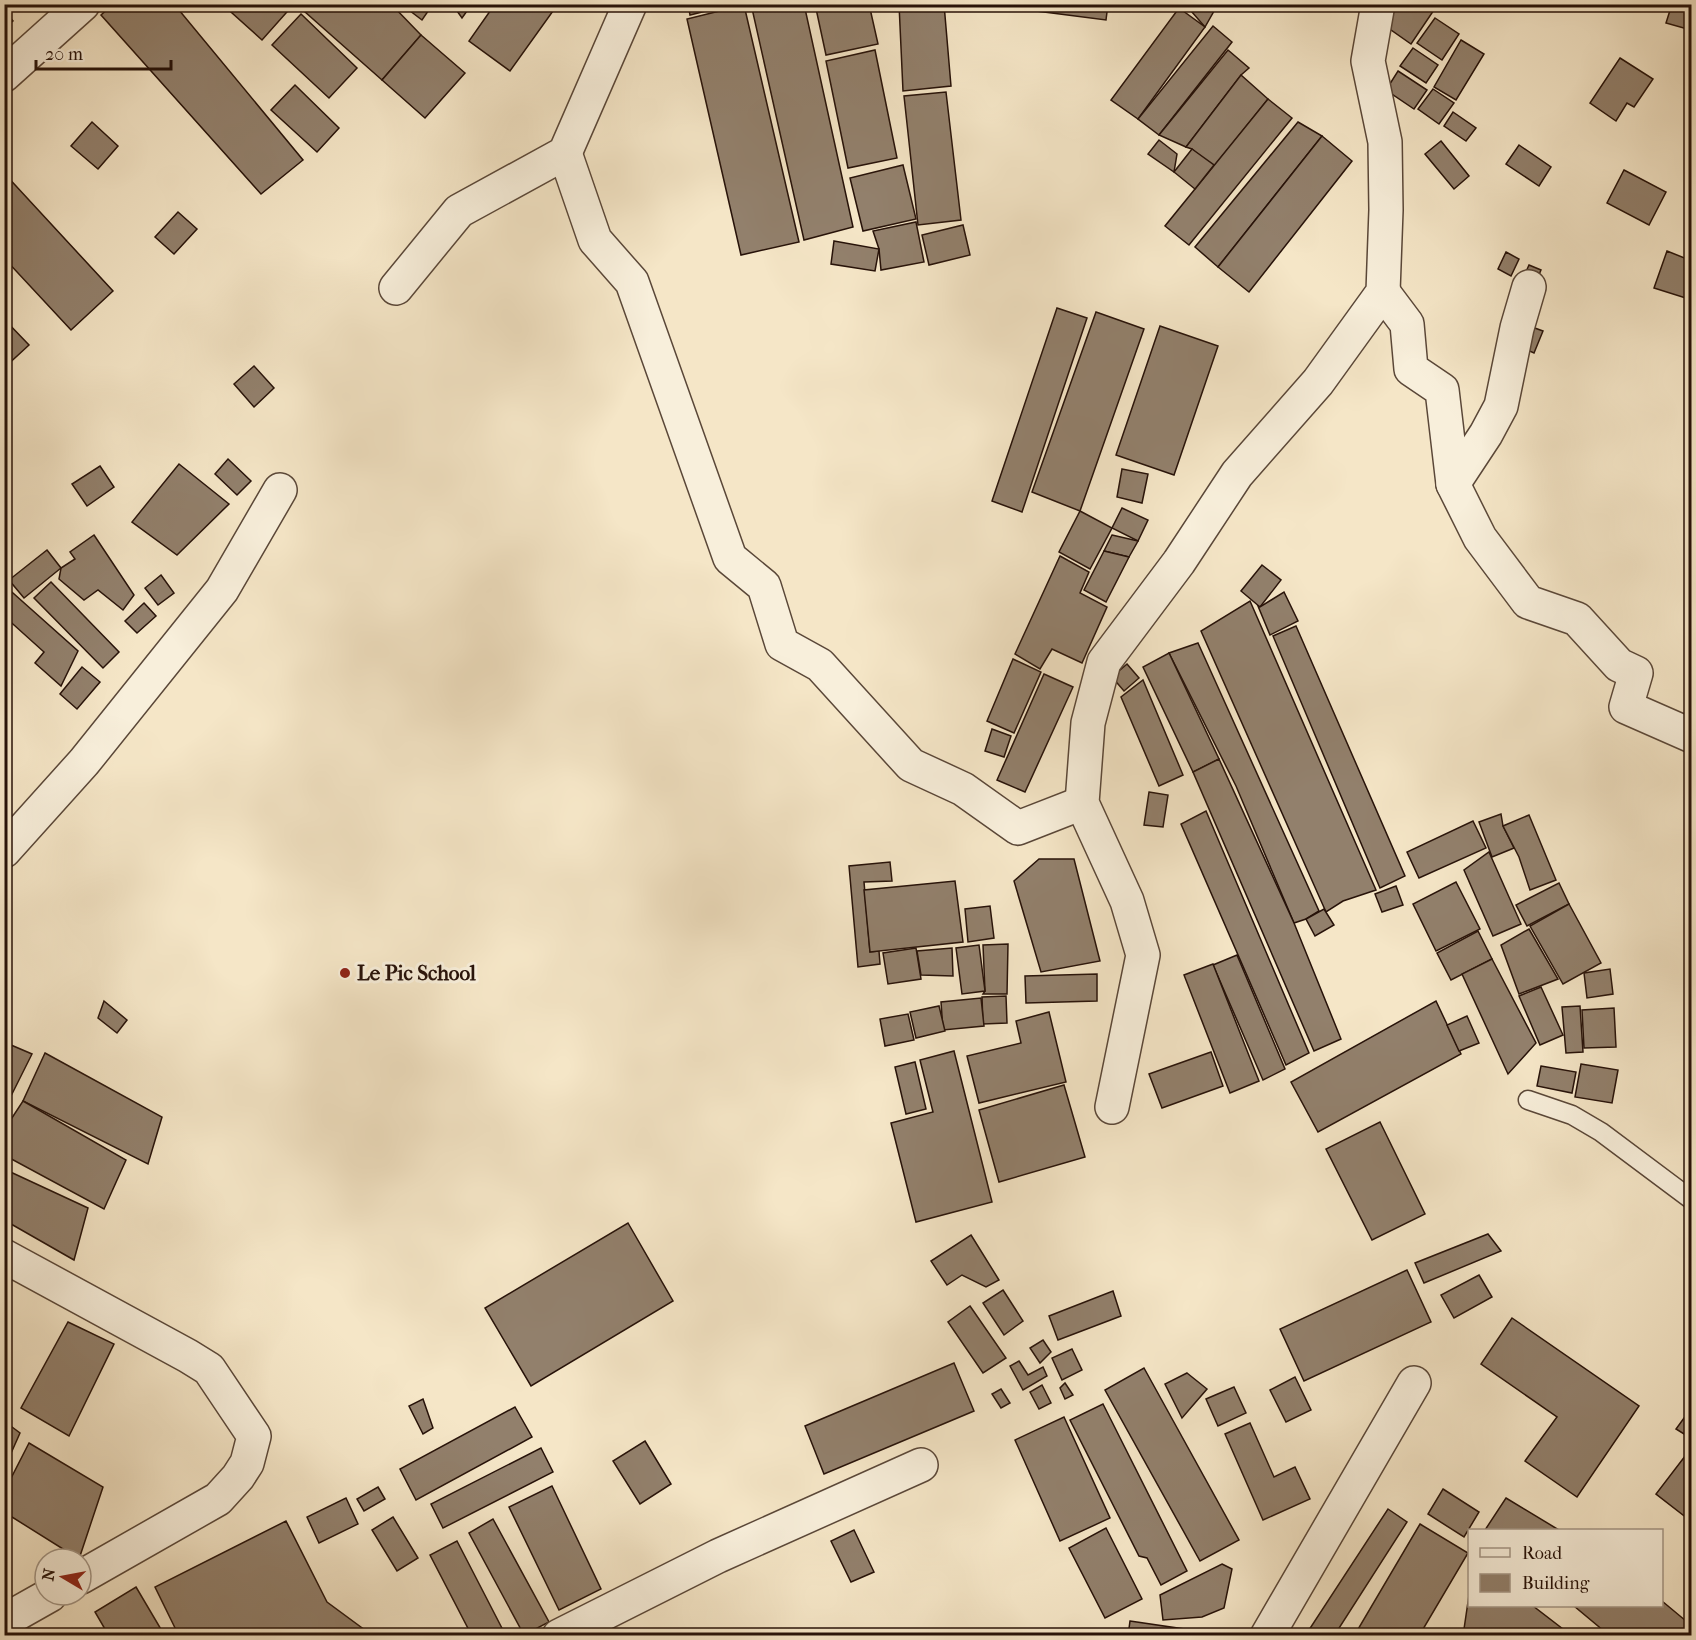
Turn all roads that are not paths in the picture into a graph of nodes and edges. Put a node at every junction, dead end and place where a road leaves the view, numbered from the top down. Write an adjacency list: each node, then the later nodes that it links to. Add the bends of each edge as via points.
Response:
1 (83, 4): 4 (street)
2 (630, 4): 5 (street)
3 (1378, 4): 8 (street, via 1368,61 1385,142)
4 (4, 75)
5 (565, 153): 7 (street, via 459,211); 12 (street, via 595,240 632,282 730,558 764,586 782,644 820,665 911,765 963,789 1018,828)
6 (1529, 287): 9 (street, via 1501,406)
7 (396, 288)
8 (1383, 292): 9 (street, via 1407,324 1410,369 1442,390); 12 (street, via 1318,382 1237,474 1179,562 1104,662 1088,723)
9 (1453, 484): 11 (street, via 1480,538 1528,602 1577,619 1619,665 1636,673 1626,707)
10 (280, 490): 13 (street, via 222,590 84,762)
11 (1692, 736)
12 (1082, 803): 15 (street, via 1127,902 1143,955)
13 (4, 851)
14 (1528, 1100): 16 (lane, via 1572,1115 1601,1132)
15 (1112, 1107)
16 (1692, 1200)
17 (4, 1256): 20 (street, via 210,1369 254,1436 247,1463 218,1499)
18 (1414, 1383): 24 (street)
19 (921, 1465): 23 (street, via 718,1556)
20 (93, 1570)
21 (33, 1605): 22 (street)
22 (4, 1622)
23 (559, 1635)
24 (1266, 1635)

